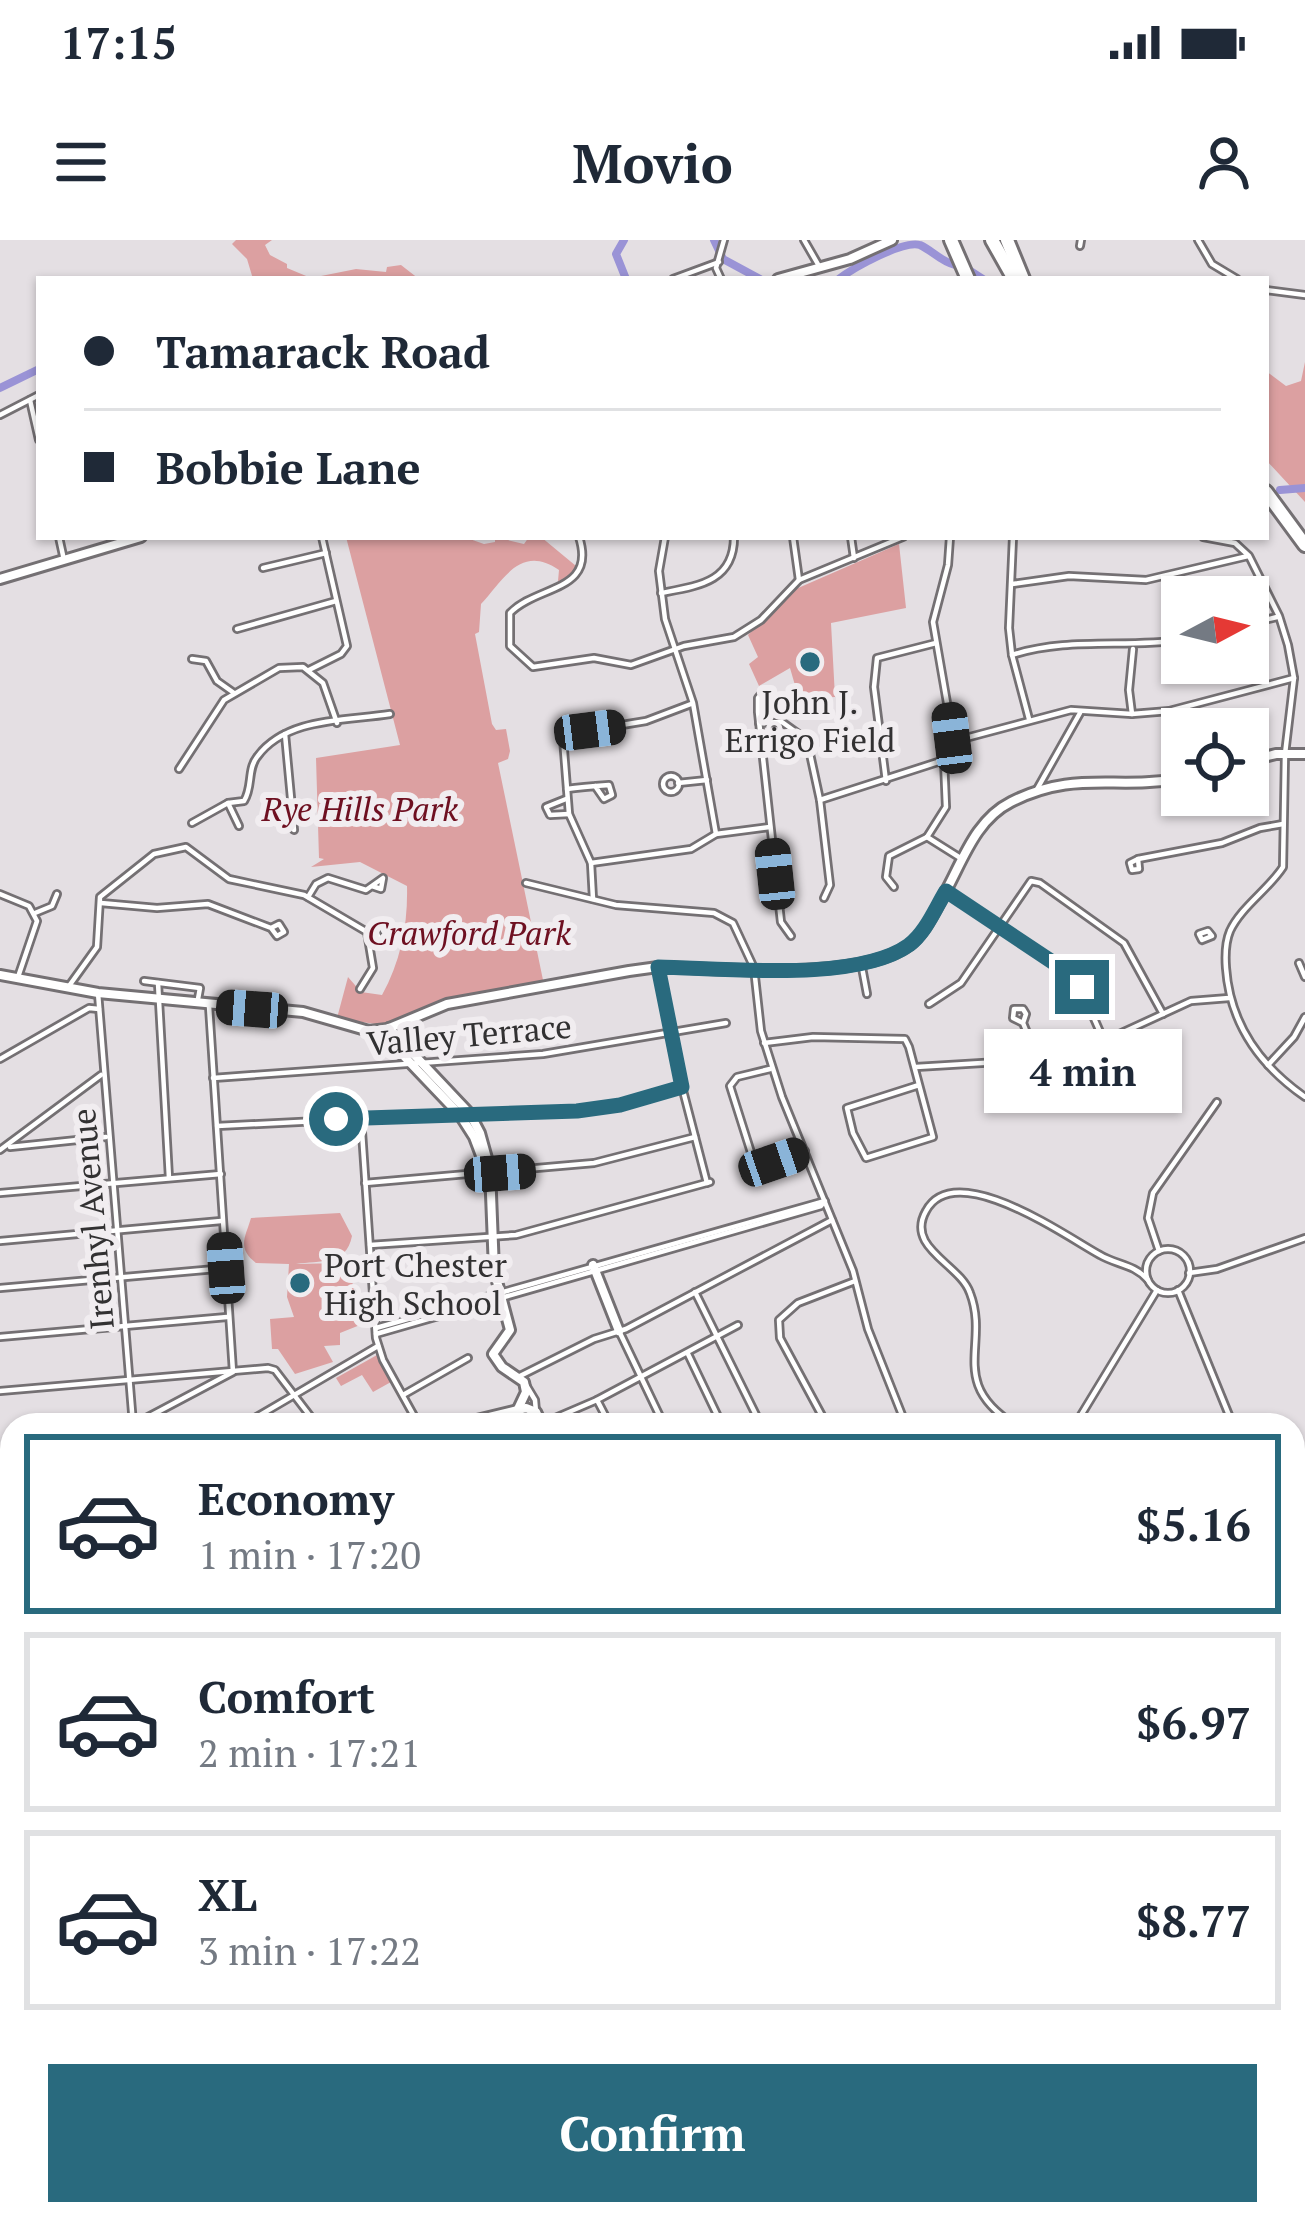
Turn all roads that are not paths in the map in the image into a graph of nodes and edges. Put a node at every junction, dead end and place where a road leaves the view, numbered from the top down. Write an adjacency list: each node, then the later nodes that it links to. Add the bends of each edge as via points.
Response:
1 (724, 240): 8 (street)
2 (804, 240): 9 (street)
3 (892, 240): 9 (street)
4 (989, 240): 13 (highway)
5 (1007, 240): 14 (highway)
6 (1198, 240): 15 (street, via 1212,264)
7 (954, 246): 12 (highway)
8 (719, 262): 10 (street); 11 (street)
9 (818, 274)
10 (686, 276)
11 (720, 276)
12 (967, 276)
13 (1013, 276)
14 (1014, 276)
15 (1232, 276)
16 (1269, 290): 17 (street)
17 (1305, 295)
18 (36, 396): 19 (street)
19 (30, 400): 20 (street); 21 (street)
20 (0, 415)
21 (36, 426)
22 (1269, 492): 35 (highway)
23 (60, 540): 39 (street)
24 (131, 540): 39 (street)
25 (323, 540): 36 (street)
26 (579, 540): 52 (street, via 582,563 572,579 510,613 513,652 544,668 594,658 627,665)
27 (664, 540): 44 (street)
28 (733, 540): 44 (street, via 728,565 709,584)
29 (793, 540): 42 (street)
30 (851, 540): 38 (street)
31 (896, 540): 38 (street)
32 (950, 540): 49 (street, via 934,610)
33 (1013, 540): 43 (street)
34 (1218, 540): 37 (street)
35 (1305, 542)
36 (326, 553): 40 (street); 45 (street)
37 (1250, 556): 43 (street, via 1146,580 1070,576); 46 (street)
38 (854, 558): 42 (street)
39 (64, 560): 41 (street)
40 (262, 568)
41 (0, 579)
42 (799, 580): 52 (street, via 744,633)
43 (1012, 584): 53 (street)
44 (662, 592): 52 (street)
45 (337, 601): 48 (street); 55 (street, via 346,648)
46 (1279, 616): 47 (street); 56 (street)
47 (1269, 619)
48 (237, 628)
49 (936, 643): 67 (street); 74 (street, via 877,658)
50 (1161, 643): 51 (street)
51 (1133, 646): 53 (street, via 1052,646); 62 (street)
52 (675, 650): 59 (street)
53 (1012, 655): 63 (street)
54 (192, 659): 58 (street, via 206,662)
55 (309, 670): 58 (street, via 279,668); 64 (street, via 323,683)
56 (1294, 678): 62 (street); 68 (street)
57 (762, 693): 65 (street)
58 (234, 694): 72 (street)
59 (693, 703): 73 (street); 78 (street, via 563,738)
60 (1082, 710): 62 (street); 63 (street); 79 (street)
61 (390, 714): 64 (street)
62 (1132, 714)
63 (1029, 719): 67 (street, via 962,739)
64 (338, 723): 66 (street)
65 (759, 723): 81 (street, via 782,722 807,740); 87 (street)
66 (284, 733): 82 (street, via 255,759 248,796); 88 (street)
67 (955, 749): 71 (street)
68 (1285, 754): 69 (street); 70 (street); 85 (street)
69 (1305, 754)
70 (1269, 757)
71 (944, 760): 74 (street); 90 (street, via 947,803)
72 (179, 769)
73 (707, 780): 76 (street); 89 (street)
74 (886, 781): 81 (street)
75 (1161, 781): 79 (street, via 1070,781)
76 (678, 783)
77 (595, 786): 78 (street)
78 (567, 789): 80 (street)
79 (1036, 791): 91 (street, via 996,812)
80 (566, 799): 83 (street); 83 (street, via 546,807 550,815)
81 (820, 800): 101 (street, via 830,885)
82 (228, 803): 84 (street); 86 (street)
83 (569, 814): 93 (street)
84 (192, 823)
85 (1286, 824): 92 (street); 109 (street, via 1282,871)
86 (239, 826)
87 (770, 827): 89 (street); 107 (street, via 781,922)
88 (294, 830)
89 (716, 834): 93 (street, via 692,849)
90 (927, 837): 91 (street); 96 (street, via 889,856 886,877)
91 (962, 859): 97 (street)
92 (1138, 859)
93 (591, 862): 102 (street)
94 (526, 883): 102 (street)
95 (372, 886): 100 (street, via 328,878)
96 (894, 887)
97 (946, 891): 105 (street); 110 (street, via 917,938)
98 (0, 894): 104 (street)
99 (57, 894): 104 (street)
100 (308, 897): 103 (street, via 229,879 186,848 154,854); 119 (street, via 376,931 373,971)
101 (824, 898)
102 (593, 899): 113 (street, via 721,916 743,938)
103 (101, 903): 106 (street, via 208,904); 120 (street, via 97,947)
104 (35, 913): 116 (street)
105 (998, 926): 125 (street, via 961,983); 128 (street, via 1025,886 1040,883 1124,943); 134 (street, via 1078,982)
106 (271, 928)
107 (790, 936)
108 (1212, 936): 109 (street)
109 (1227, 940): 123 (street)
110 (861, 962): 113 (street); 122 (street)
111 (1299, 962): 115 (street)
112 (658, 967): 113 (street); 132 (street, via 447,1004); 133 (street)
113 (754, 968): 135 (street)
114 (0, 975): 116 (street)
115 (1305, 977)
116 (17, 979): 120 (street)
117 (145, 981): 118 (street)
118 (158, 983): 124 (street); 126 (street, via 200,988)
119 (360, 988)
120 (68, 989): 121 (street)
121 (98, 993): 124 (street); 127 (street, Irenhyl Avenue)
122 (867, 994)
123 (1229, 998): 128 (street, via 1191,1001); 140 (street)
124 (160, 1000): 126 (street); 158 (street)
125 (929, 1004)
126 (203, 1005): 132 (street, via 303,1012); 144 (street)
127 (99, 1009): 137 (street); 143 (street, Irenhyl Avenue)
128 (1163, 1014): 134 (street)
129 (1305, 1017): 140 (street)
130 (726, 1023): 133 (street, Valley Terrace)
131 (1024, 1023): 136 (street)
132 (384, 1029): 138 (street); 139 (street)
133 (669, 1034): 139 (street, Valley Terrace); 146 (street)
134 (1103, 1041): 136 (street)
135 (764, 1043): 141 (street, via 905,1039); 142 (street)
136 (1037, 1057): 141 (street)
137 (0, 1060)
138 (410, 1062): 139 (street, Valley Terrace); 144 (street, Valley Terrace); 149 (street)
139 (422, 1064): 149 (street)
140 (1268, 1065): 147 (street)
141 (914, 1067): 145 (street)
142 (772, 1069): 155 (street); 155 (street, via 730,1086 757,1165)
143 (103, 1073): 152 (street, Irenhyl Avenue); 154 (street)
144 (213, 1078): 151 (street)
145 (919, 1085): 145 (street, via 933,1137 863,1157 848,1106)
146 (682, 1087): 149 (street, via 605,1108); 153 (street)
147 (1305, 1097)
148 (1217, 1102): 170 (street, via 1153,1193 1148,1218)
149 (465, 1115): 150 (street); 157 (street, via 489,1159)
150 (362, 1117): 151 (street); 159 (street)
151 (217, 1126): 156 (street)
152 (108, 1137): 154 (street); 160 (street, Irenhyl Avenue)
153 (695, 1137): 157 (street, via 594,1163); 166 (street, via 709,1182)
154 (2, 1149)
155 (805, 1151): 162 (street)
156 (220, 1174): 158 (street); 164 (street)
157 (488, 1174): 159 (street); 166 (street)
158 (169, 1178): 160 (street)
159 (365, 1183): 169 (street)
160 (112, 1184): 161 (street); 165 (street, Irenhyl Avenue)
161 (0, 1193)
162 (825, 1201): 163 (street); 174 (street)
163 (832, 1220): 178 (street); 182 (street)
164 (223, 1221): 165 (street); 173 (street)
165 (117, 1231): 168 (street); 176 (street, Irenhyl Avenue)
166 (491, 1237): 169 (street); 183 (street)
167 (1305, 1238): 175 (street)
168 (0, 1241)
169 (370, 1245): 187 (street)
170 (1159, 1251): 171 (street); 175 (street, via 1178,1252)
171 (1149, 1261): 172 (street); 177 (street)
172 (1132, 1265): 177 (street); 219 (street, via 985,1197 952,1193 926,1210 926,1244 971,1296 973,1363)
173 (226, 1268): 176 (street); 184 (street)
174 (594, 1268): 183 (street); 188 (street)
175 (1189, 1273): 181 (street)
176 (121, 1278): 179 (street); 186 (street, Irenhyl Avenue)
177 (1148, 1280): 180 (street)
178 (856, 1281): 217 (street, via 798,1303 779,1320 780,1338); 218 (street)
179 (0, 1288)
180 (1157, 1290): 181 (street); 220 (street)
181 (1178, 1290): 221 (street)
182 (695, 1292): 188 (street); 189 (street)
183 (501, 1295): 187 (street); 198 (street, via 510,1334 493,1354)
184 (230, 1317): 186 (street); 194 (street)
185 (738, 1325): 189 (street)
186 (126, 1326): 190 (street); 197 (street, Irenhyl Avenue)
187 (376, 1331): 191 (street)
188 (620, 1331): 196 (street); 198 (street)
189 (717, 1336): 192 (street); 216 (street)
190 (0, 1337)
191 (378, 1346): 201 (street); 202 (street)
192 (686, 1352): 196 (street); 215 (street)
193 (468, 1358): 202 (street)
194 (233, 1372): 195 (street); 199 (street); 201 (street, via 272,1368)
195 (205, 1373): 197 (street); 199 (street)
196 (641, 1376): 203 (street); 214 (street)
197 (130, 1380): 200 (street); 205 (street, Irenhyl Avenue)
198 (522, 1381): 204 (street); 211 (street)
199 (200, 1387): 206 (street)
200 (0, 1391)
201 (292, 1394): 207 (street); 208 (street)
202 (404, 1395): 209 (street)
203 (597, 1400): 212 (street); 213 (street)
204 (518, 1409): 210 (street); 211 (street)
205 (132, 1413)
206 (154, 1413)
207 (262, 1413)
208 (307, 1413)
209 (413, 1413)
210 (502, 1413)
211 (536, 1413)
212 (568, 1413)
213 (604, 1413)
214 (658, 1413)
215 (716, 1413)
216 (755, 1413)
217 (821, 1413)
218 (901, 1413)
219 (1000, 1413)
220 (1082, 1413)
221 (1228, 1413)

